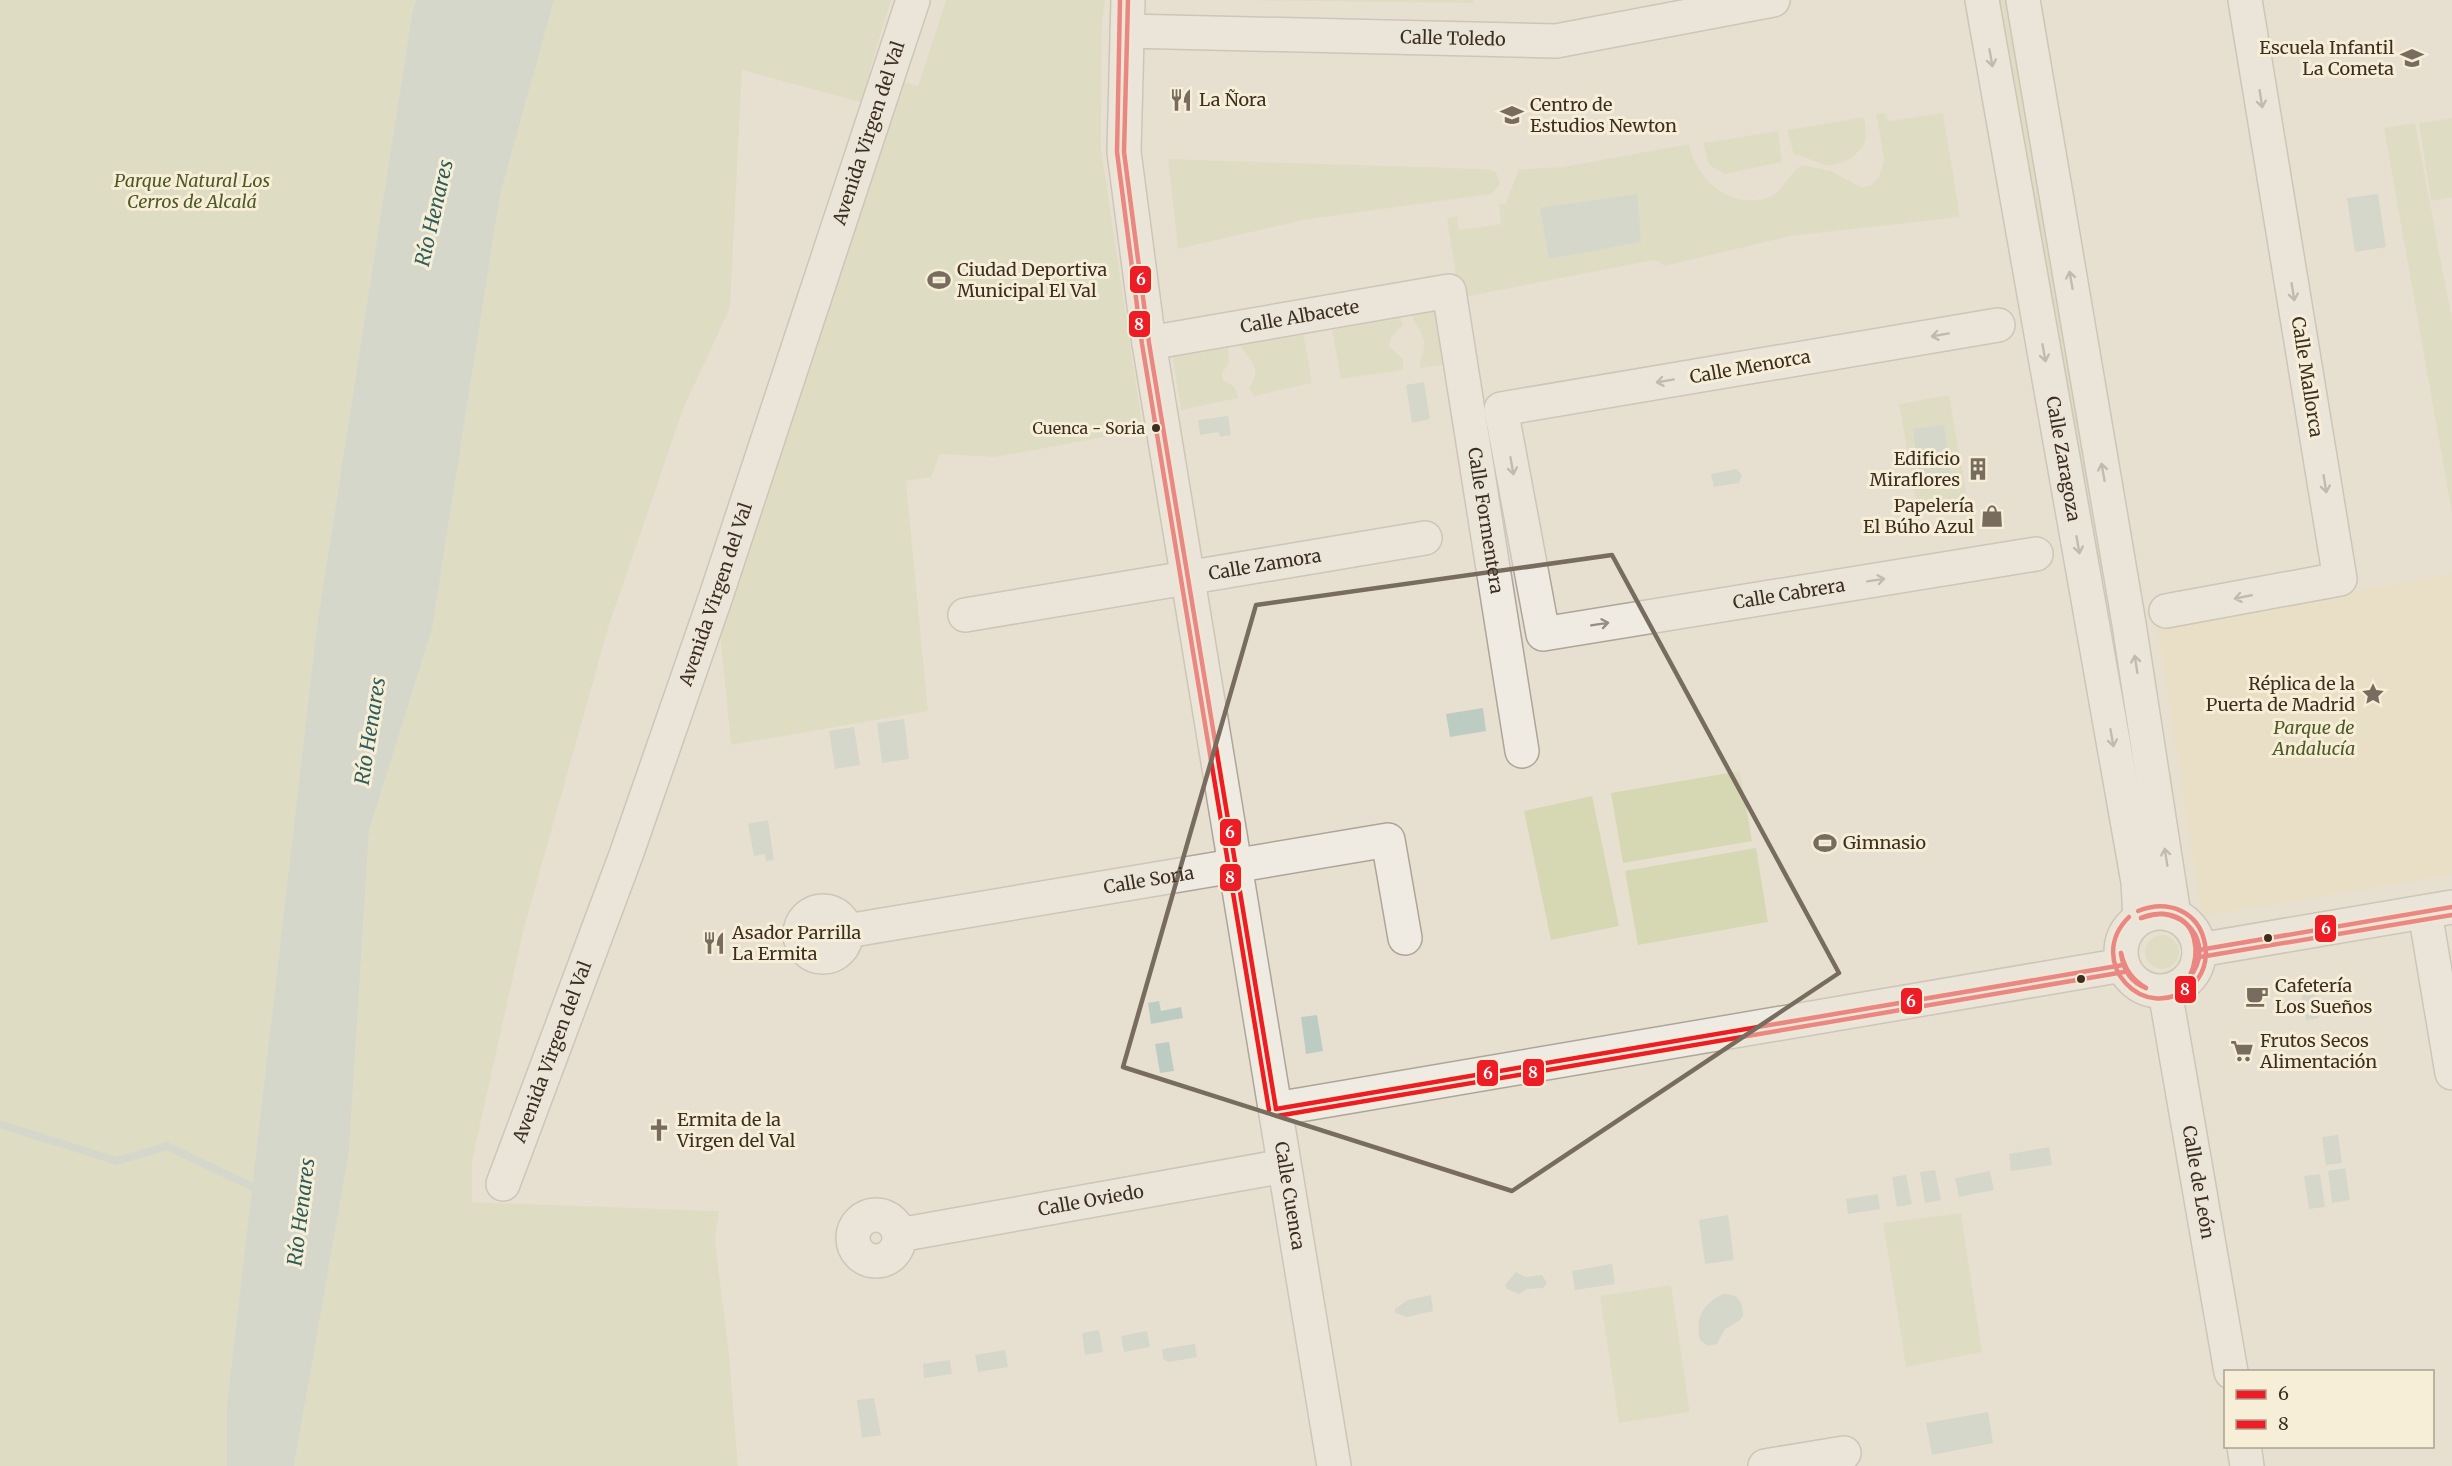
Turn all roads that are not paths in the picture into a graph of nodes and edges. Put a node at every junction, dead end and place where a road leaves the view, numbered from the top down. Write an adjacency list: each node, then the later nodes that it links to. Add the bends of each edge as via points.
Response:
1 (913, 0): 30 (street, Avenida Virgen del Val, via 716,596 626,855)
2 (1773, 0): 6 (street, Calle Toledo, via 1556,41)
3 (1982, 0): 21 (street, Calle Zaragoza, one-way to 21, via 2136,870)
4 (2023, 0): 20 (street, Calle Zaragoza, one-way to 4)
5 (2245, 0): 14 (street, Calle Mallorca, one-way to 14, via 2340,579)
6 (1127, 16): 9 (street, Calle Cuenca, via 1124,152)
7 (1449, 291): 9 (street, Calle Albacete); 17 (street, Calle Formentera)
8 (1998, 325): 10 (street, Calle Menorca, one-way to 10)
9 (1149, 343): 13 (street, Calle Cuenca)
10 (1501, 409): 16 (street, Calle Formentera, one-way to 16)
11 (1425, 538): 13 (street, Calle Zamora)
12 (2036, 554): 16 (street, Calle Cabrera, one-way to 12)
13 (1187, 579): 15 (street, Calle Zamora); 18 (street, Calle Cuenca)
14 (2166, 611)
15 (965, 615)
16 (1543, 634)
17 (1522, 751)
18 (1235, 866): 22 (street, Calle Soria); 23 (street, Calle Soria, via 1388,840); 28 (street, Calle Cuenca)
19 (2438, 910): 24 (street); 27 (street)
20 (2174, 915): 21 (street, via 2156,913); 24 (street, via 2192,929)
21 (2140, 918): 25 (street, via 2123,938)
22 (847, 931)
23 (1405, 938)
24 (2199, 950): 26 (street, via 2188,979)
25 (2123, 965): 26 (street, via 2139,985); 28 (street)
26 (2165, 991): 32 (street, Calle de León)
27 (2452, 1073)
28 (1276, 1109): 29 (street, Calle Cuenca)
29 (1284, 1166): 31 (street, Calle Oviedo); 35 (street, Calle Cuenca)
30 (503, 1184)
31 (899, 1236)
32 (2231, 1370)
33 (2244, 1448): 37 (street)
34 (1844, 1453): 36 (street)
35 (1334, 1466)
36 (1765, 1466)
37 (2247, 1466)

